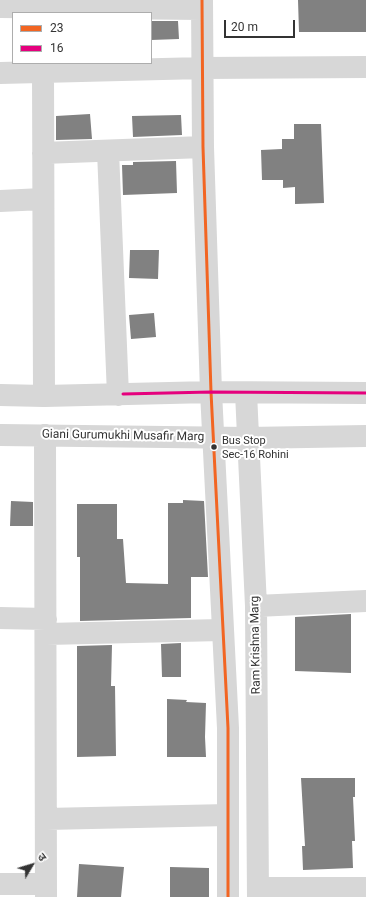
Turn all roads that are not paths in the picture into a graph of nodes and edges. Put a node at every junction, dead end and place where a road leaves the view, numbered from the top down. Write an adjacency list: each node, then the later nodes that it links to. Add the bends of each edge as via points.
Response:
1 (202, 4): 2 (street); 4 (street)
2 (0, 7)
3 (366, 67): 4 (street)
4 (203, 68): 5 (street); 7 (street)
5 (43, 72): 6 (street); 9 (street)
6 (0, 73)
7 (203, 147): 8 (street); 12 (street)
8 (108, 151): 9 (street); 16 (street)
9 (42, 153): 10 (street)
10 (43, 199): 11 (street); 17 (street)
11 (0, 201)
12 (211, 392): 13 (street); 16 (street); 21 (street)
13 (246, 393): 14 (street); 22 (street, Ram Krishna Marg)
14 (366, 393)
15 (0, 395): 17 (street)
16 (118, 395): 17 (street)
17 (44, 396)
18 (0, 435): 19 (street, Giani Gurumukhi Musafir Marg)
19 (45, 435): 21 (street, Giani Gurumukhi Musafir Marg); 26 (street)
20 (366, 436): 22 (street, Giani Gurumukhi Musafir Marg)
21 (213, 437): 22 (street, Giani Gurumukhi Musafir Marg); 27 (street)
22 (248, 438): 24 (street, Ram Krishna Marg)
23 (366, 601): 24 (street)
24 (256, 606): 33 (street, Ram Krishna Marg)
25 (0, 618): 26 (street)
26 (46, 626): 27 (street); 29 (street)
27 (222, 630): 28 (street, via 228,728)
28 (228, 815): 29 (street); 34 (street)
29 (46, 819): 32 (street)
30 (0, 884): 32 (street)
31 (366, 888): 33 (street)
32 (46, 890)
33 (258, 892)
34 (228, 897)

